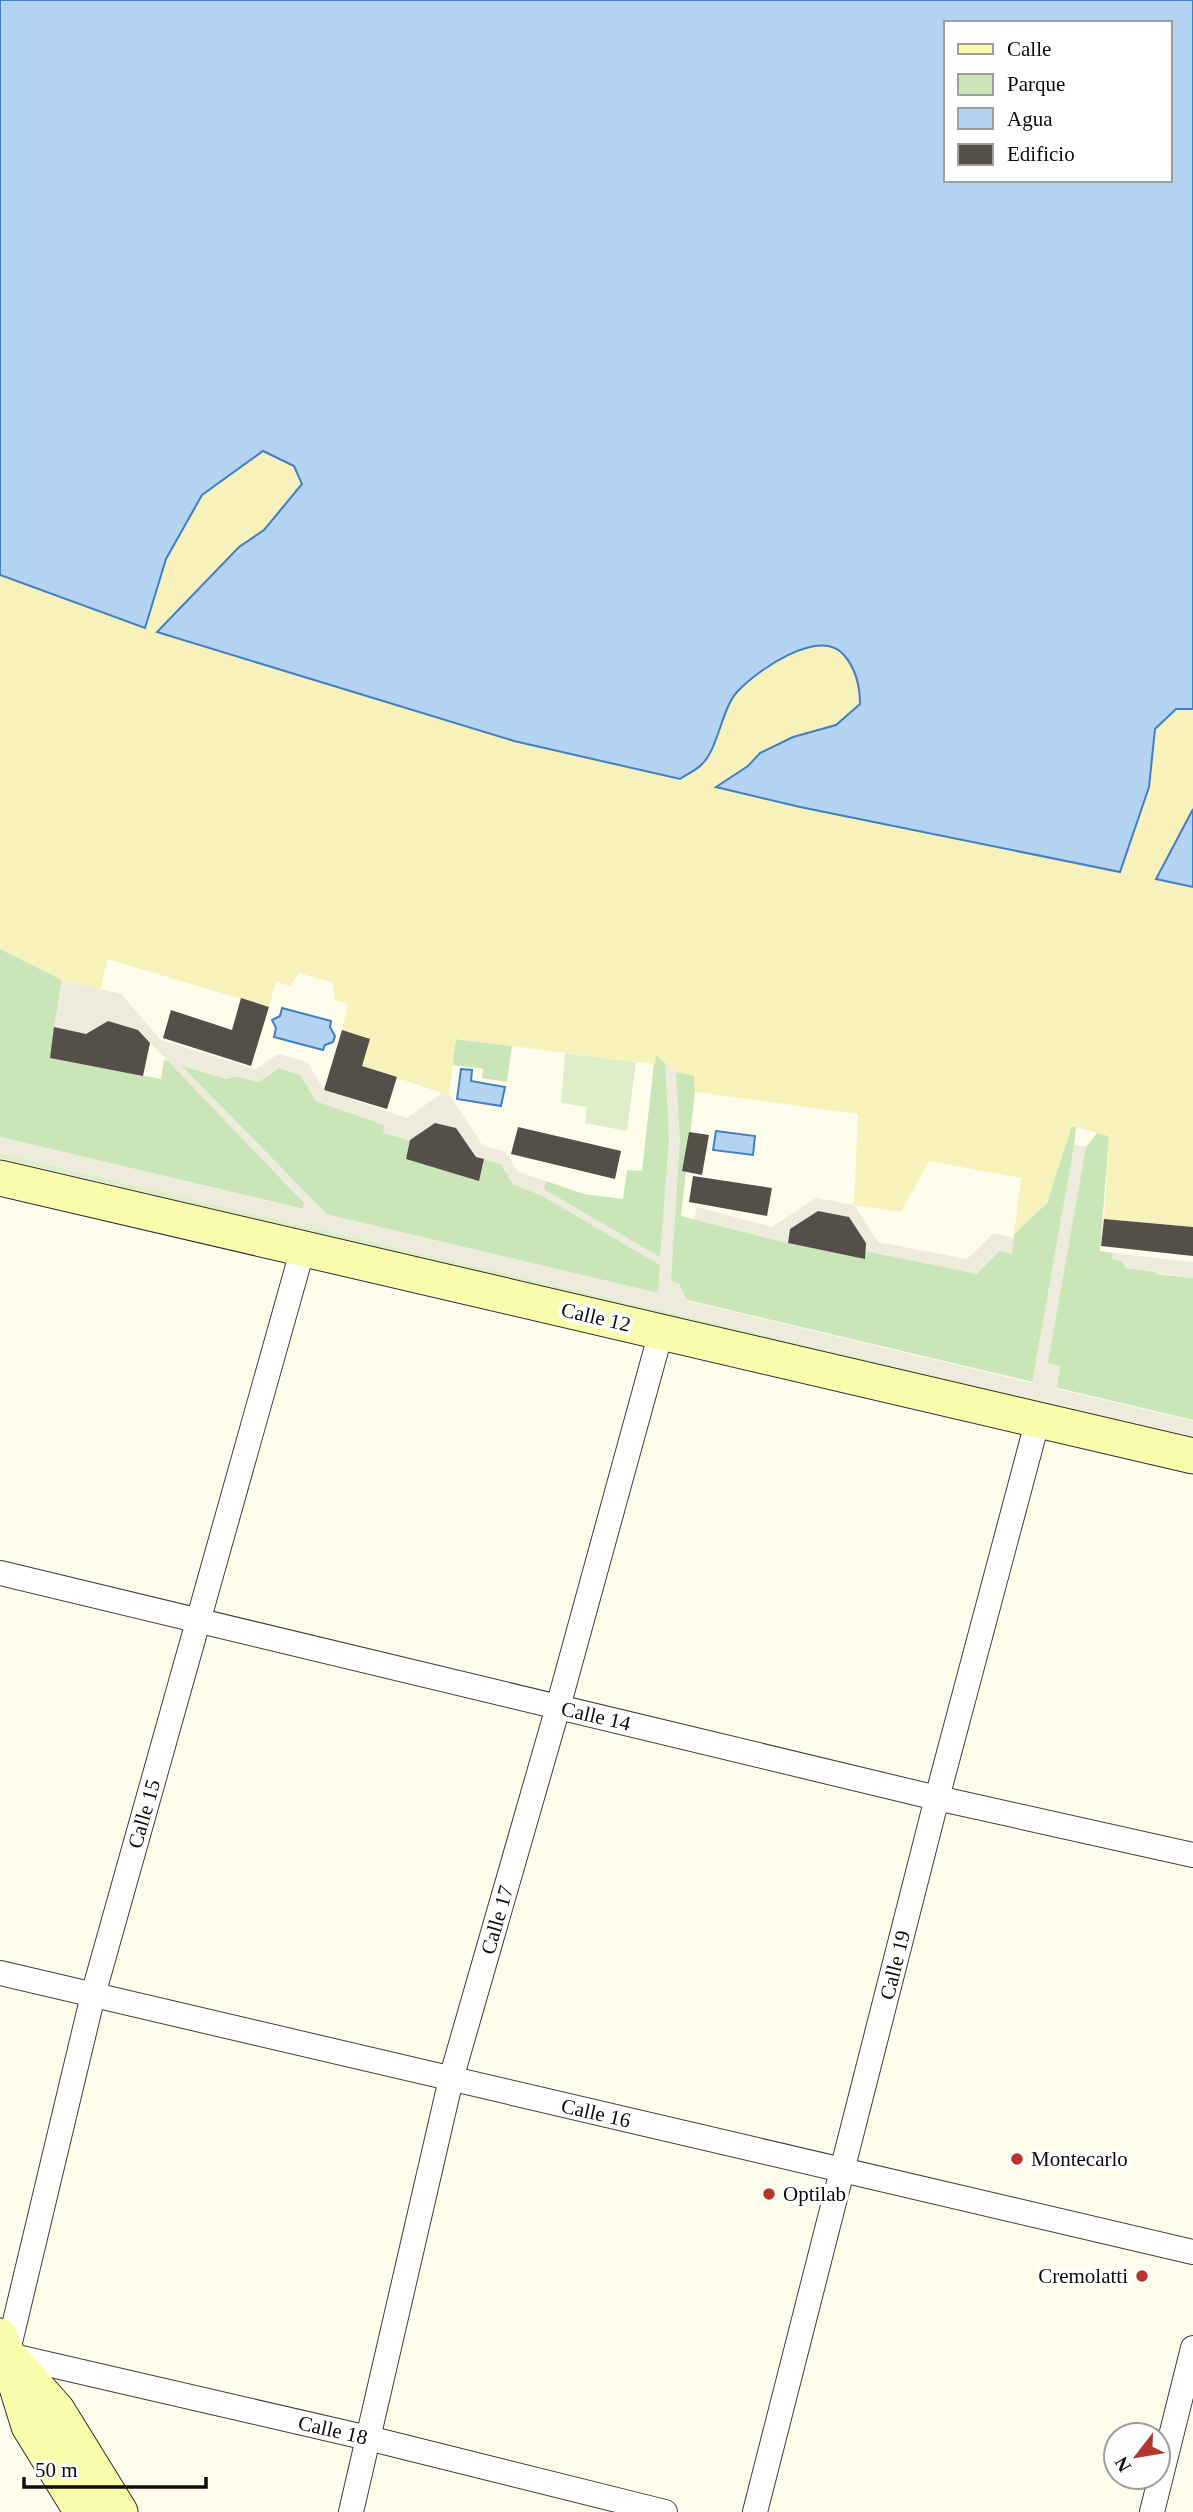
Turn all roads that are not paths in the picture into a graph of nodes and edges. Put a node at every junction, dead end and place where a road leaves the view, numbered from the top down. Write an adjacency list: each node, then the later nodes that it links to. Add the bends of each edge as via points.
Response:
1 (0, 1178): 2 (main road, Calle 12)
2 (303, 1248): 3 (main road, Calle 12); 7 (street, Calle 15)
3 (661, 1332): 4 (main road, Calle 12); 8 (street, Calle 17)
4 (1038, 1419): 5 (main road, Calle 12); 9 (street, Calle 19)
5 (1193, 1456)
6 (0, 1573): 7 (street, Calle 14)
7 (198, 1620): 8 (street, Calle 14); 12 (street, Calle 15)
8 (558, 1707): 9 (street, Calle 14); 13 (street, Calle 17)
9 (937, 1798): 10 (street, Calle 14); 14 (street, Calle 19)
10 (1193, 1855)
11 (0, 1973): 12 (street, Calle 16)
12 (93, 1995): 13 (street, Calle 16); 17 (street, Calle 15)
13 (451, 2079): 14 (street, Calle 16); 18 (street, Calle 17)
14 (843, 2170): 15 (street, Calle 16); 23 (street, Calle 19)
15 (1193, 2252)
16 (1193, 2348): 24 (street)
17 (1, 2355): 18 (street, Calle 18); 19 (main road, via 29,2426); 20 (main road, via 57,2410)
18 (368, 2438): 21 (street, Calle 17); 22 (street, Calle 18)
19 (82, 2512)
20 (120, 2512)
21 (351, 2512)
22 (665, 2512)
23 (755, 2512)
24 (1152, 2512)

